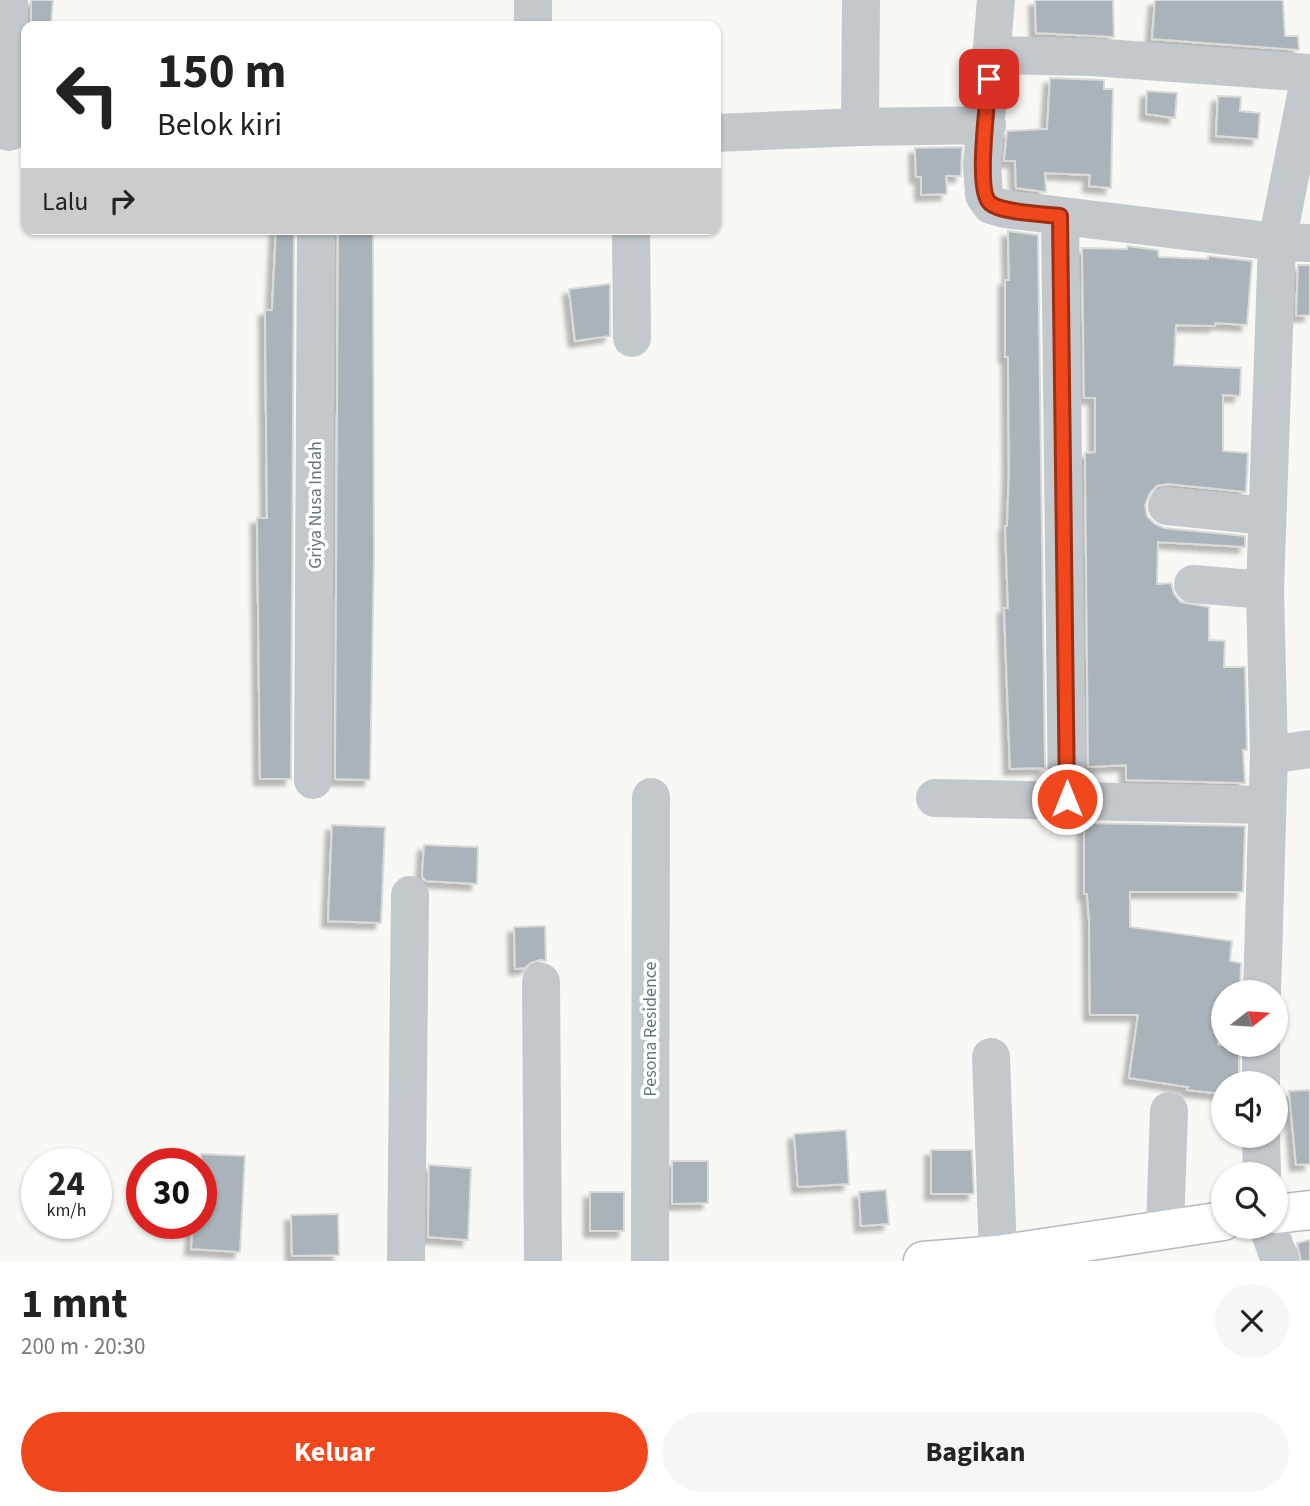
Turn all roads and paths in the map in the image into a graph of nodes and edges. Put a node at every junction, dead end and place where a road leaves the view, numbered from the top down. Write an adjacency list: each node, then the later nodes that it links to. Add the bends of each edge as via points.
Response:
1 (9, 0): 10 (street)
2 (533, 0): 5 (street)
3 (861, 0): 9 (street)
4 (996, 0): 6 (street)
5 (533, 21)
6 (991, 55): 7 (street, via 1092,57); 8 (street)
7 (1310, 74): 15 (street)
8 (987, 125): 9 (street); 12 (street, via 982,180 991,205)
9 (860, 127): 11 (street)
10 (12, 132)
11 (721, 133)
12 (1060, 216): 15 (street); 26 (street)
13 (316, 235): 23 (street, Griya Nusa Indah)
14 (631, 235): 16 (street)
15 (1293, 242): 18 (street)
16 (632, 338)
17 (1167, 506): 18 (street)
18 (1267, 516): 20 (street)
19 (1192, 584): 20 (street)
20 (1265, 590): 22 (street)
21 (1310, 749): 22 (street)
22 (1269, 755): 27 (street)
23 (313, 780)
24 (650, 797): 41 (street, Pesona Residence)
25 (935, 798): 26 (street)
26 (1067, 799): 27 (street)
27 (1267, 805): 29 (street)
28 (411, 895): 39 (street)
29 (1262, 980)
30 (541, 982): 40 (street)
31 (991, 1056): 38 (street)
32 (1169, 1111): 36 (street)
33 (1310, 1210): 34 (main road)
34 (1288, 1213)
35 (1211, 1222): 36 (main road)
36 (1165, 1228): 38 (main road)
37 (1272, 1239): 43 (street)
38 (998, 1255): 42 (main road)
39 (406, 1261)
40 (543, 1261)
41 (650, 1261)
42 (923, 1261)
43 (1280, 1261)

